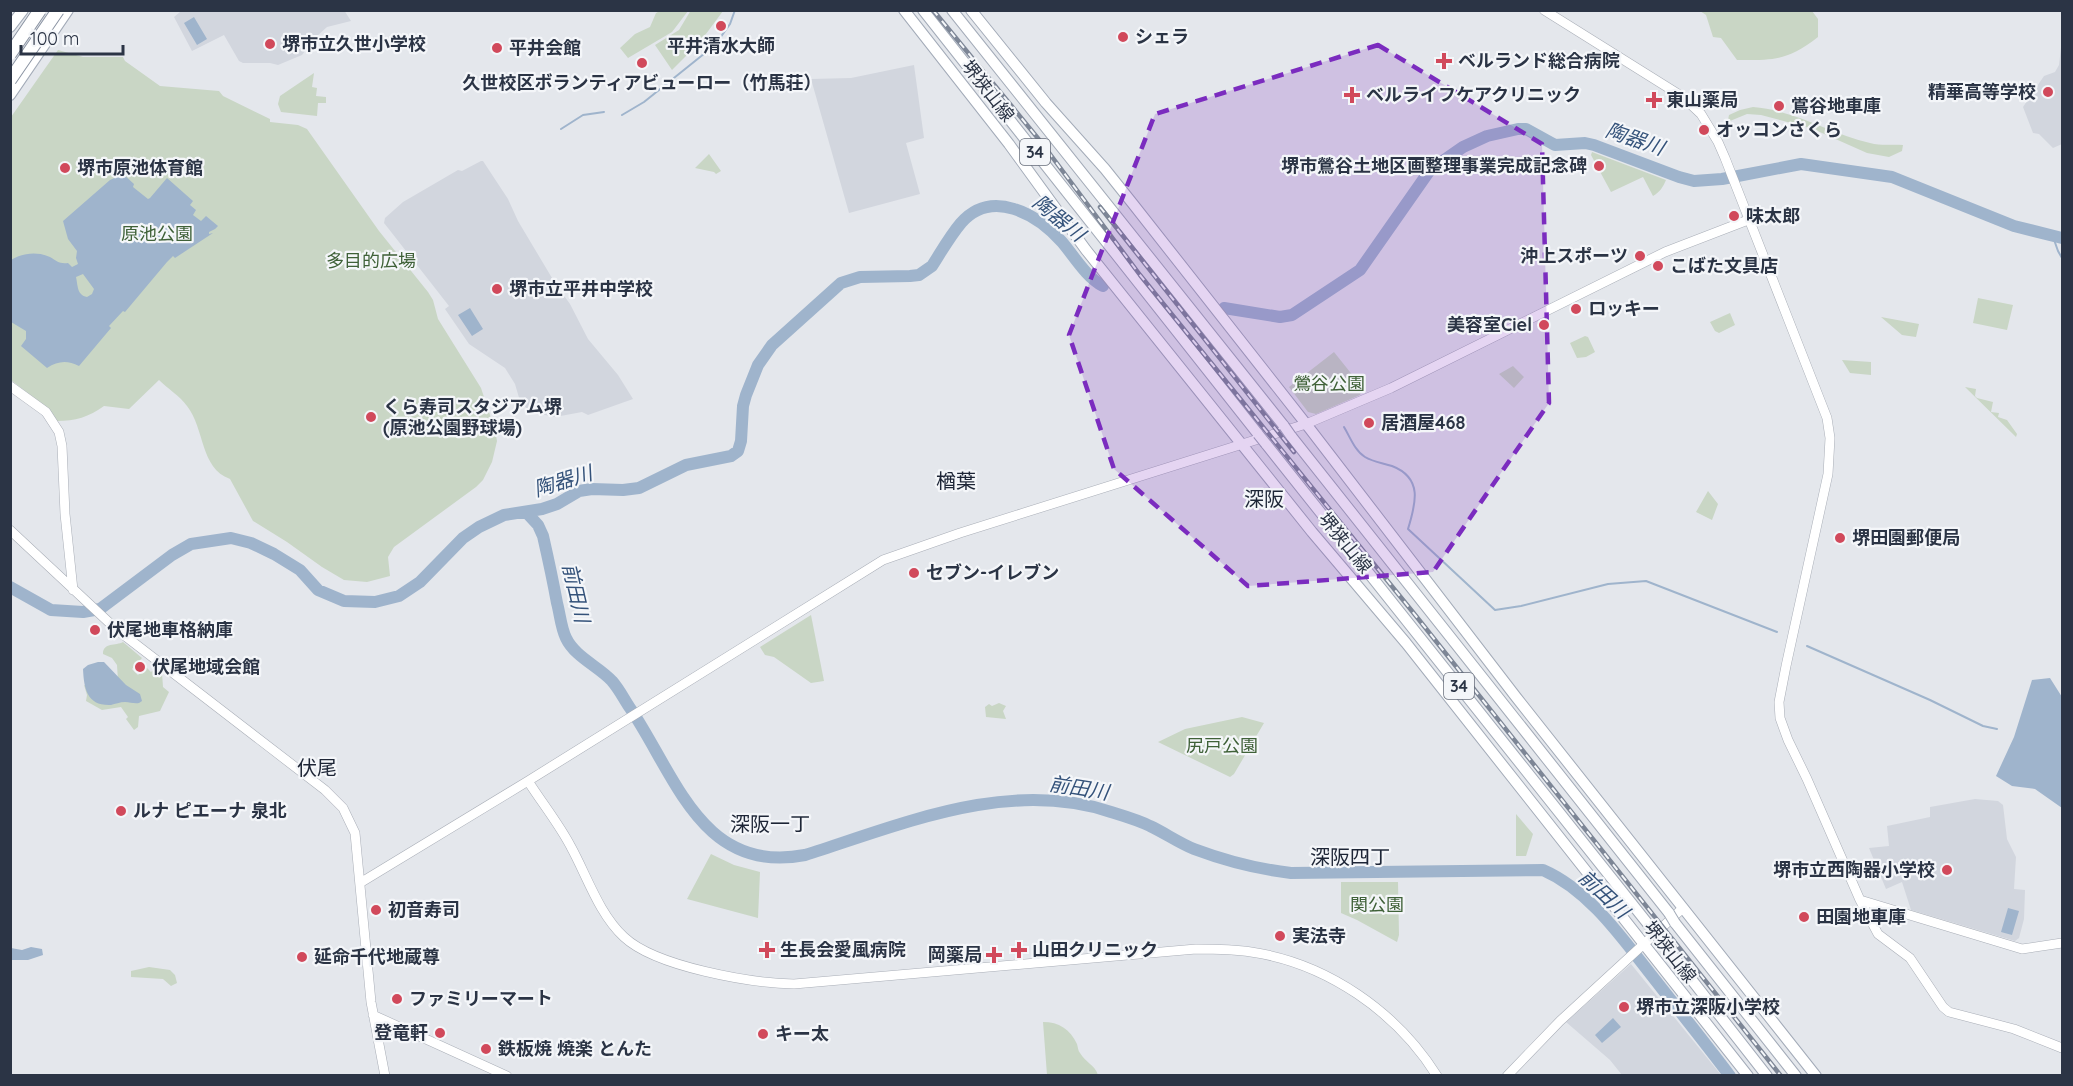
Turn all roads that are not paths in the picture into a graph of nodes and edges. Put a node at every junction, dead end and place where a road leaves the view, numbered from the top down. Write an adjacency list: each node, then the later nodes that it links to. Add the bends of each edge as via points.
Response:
1 (23, 10): 10 (main road)
2 (38, 10): 4 (main road, via 51,18); 11 (highway, bridge)
3 (58, 10): 12 (highway, bridge)
4 (66, 10): 13 (main road)
5 (904, 10): 17 (main road, via 1086,250)
6 (923, 10): 27 (main road, 堺狭山線 / 34, bridge)
7 (952, 10): 36 (main road, 堺狭山線 / 34, bridge)
8 (971, 10): 16 (main road, via 1105,169)
9 (1544, 10): 14 (street, via 1683,97 1701,114 1718,142)
10 (10, 27)
11 (10, 54)
12 (10, 80)
13 (10, 95)
14 (1748, 220): 16 (street, via 1665,252 1391,388); 22 (street, via 1827,418 1830,438 1828,474 1786,666 1780,718)
15 (10, 386): 19 (street, via 46,412 58,432)
16 (1306, 424): 17 (street); 23 (main road)
17 (1242, 445): 20 (street, via 884,560); 25 (main road, via 1412,652)
18 (10, 530): 19 (street)
19 (74, 590): 21 (street, via 107,621 335,799 355,833)
20 (528, 781): 21 (street); 31 (street, via 569,844 602,908 618,930 652,955 744,981 794,984 1196,949 1253,952 1312,969 1359,996 1399,1026)
21 (360, 883): 26 (street)
22 (1860, 900): 24 (street, via 2017,948); 28 (street, via 1878,934 1910,958 1949,1012 2014,1029)
23 (1683, 908): 25 (street); 37 (main road)
24 (2062, 943)
25 (1641, 946): 32 (street); 33 (main road)
26 (373, 1015): 29 (street); 30 (street)
27 (1730, 1028): 34 (main road); 35 (main road, 堺狭山線 / 34)
28 (2062, 1048)
29 (385, 1076)
30 (507, 1076)
31 (1437, 1076)
32 (1507, 1076)
33 (1748, 1076)
34 (1762, 1076)
35 (1767, 1076)
36 (1796, 1076)
37 (1816, 1076)

